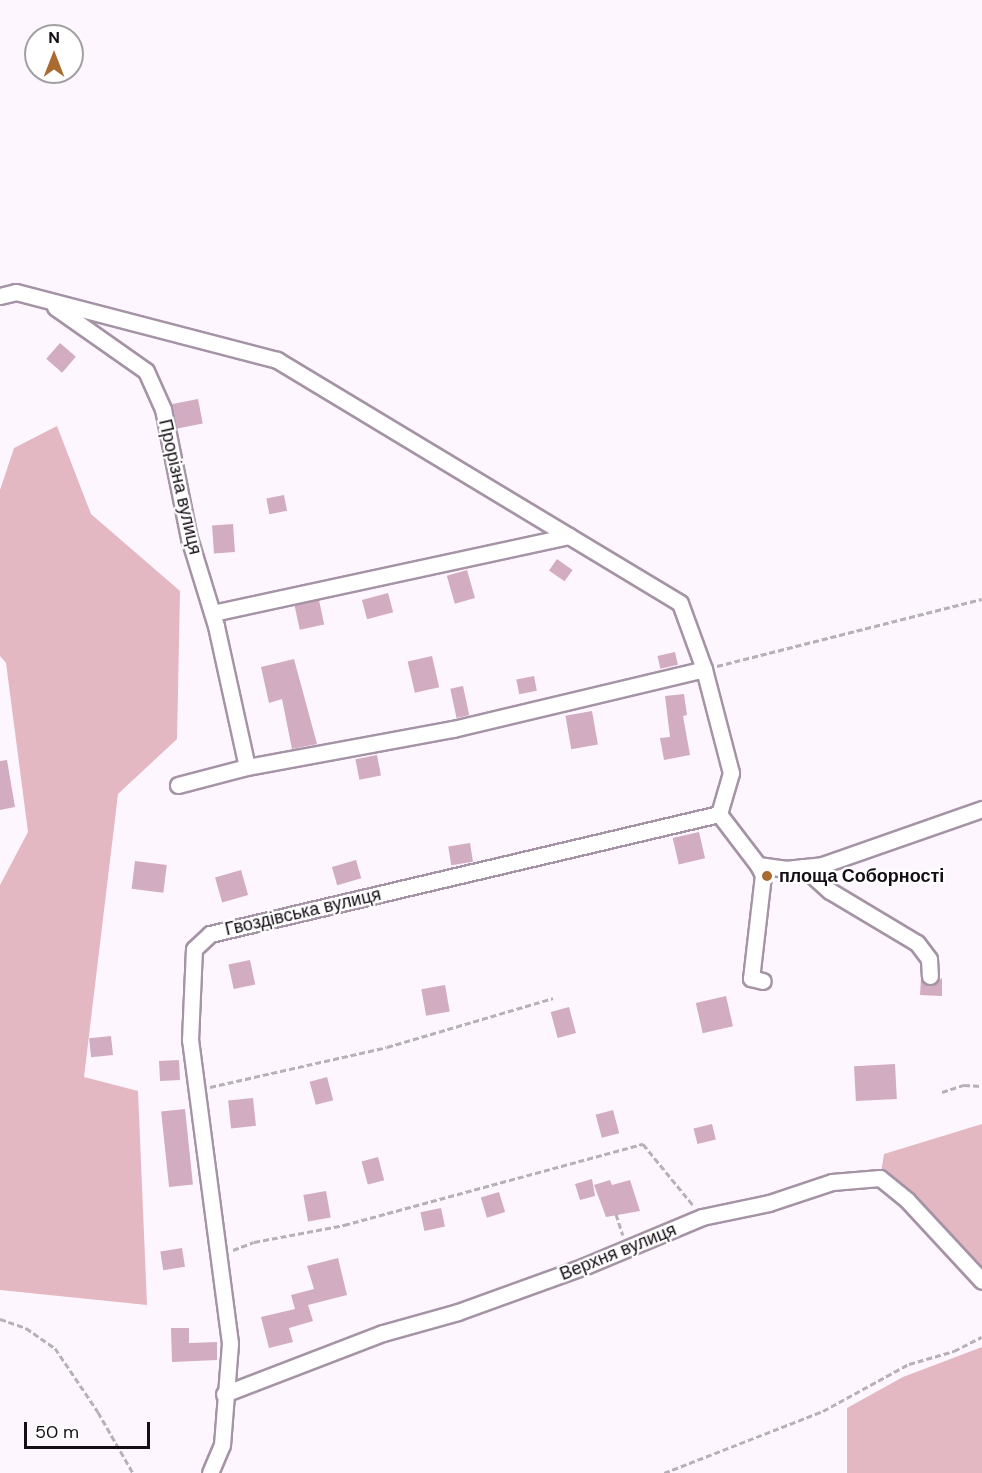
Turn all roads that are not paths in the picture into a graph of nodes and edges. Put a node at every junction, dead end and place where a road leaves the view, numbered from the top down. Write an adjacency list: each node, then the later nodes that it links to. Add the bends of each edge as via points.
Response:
1 (0, 296): 2 (street, via 16,292)
2 (38, 297): 3 (street, via 277,360); 4 (street, Прорізна вулиця, via 146,371 163,409 189,538)
3 (569, 536): 4 (street); 5 (street, via 680,603)
4 (212, 612): 6 (street, Прорізна вулиця)
5 (704, 669): 6 (street, via 453,729); 9 (street, via 731,773)
6 (247, 768): 7 (street)
7 (178, 785)
8 (982, 809): 11 (street, via 822,865)
9 (719, 812): 10 (street); 15 (street, Гвоздівська вулиця, via 210,934 194,949 190,1040 230,1343)
10 (758, 864): 11 (street); 13 (street, via 763,874)
11 (803, 867): 12 (street, via 830,891 917,943 929,959)
12 (930, 976)
13 (757, 979)
14 (982, 1281): 15 (street, Верхня вулиця, via 907,1200 880,1178 832,1182 769,1203 702,1217 458,1312 383,1333)
15 (224, 1394): 16 (street, Гвоздівська вулиця, via 222,1445)
16 (210, 1473)

